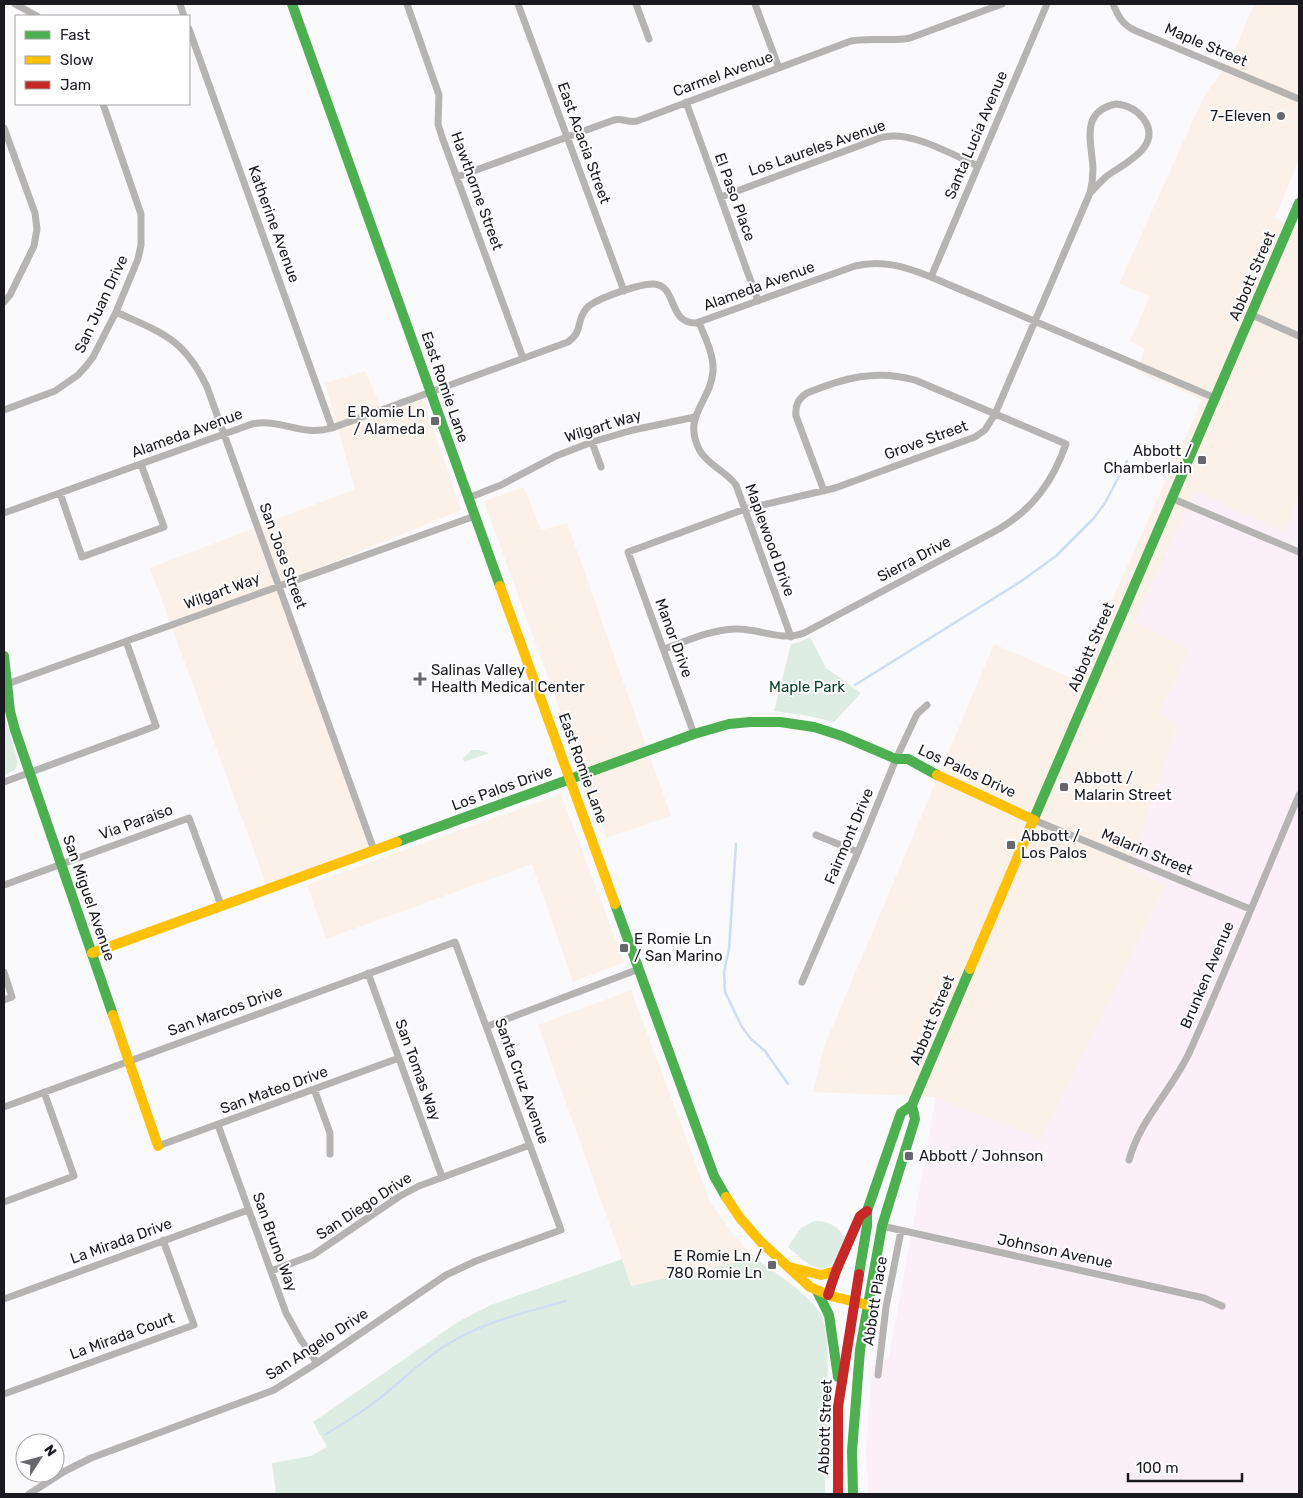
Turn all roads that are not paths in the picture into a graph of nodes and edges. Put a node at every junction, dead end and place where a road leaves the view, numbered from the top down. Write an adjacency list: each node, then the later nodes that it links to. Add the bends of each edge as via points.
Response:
1 (15, 4): 10 (street)
2 (292, 4): 36 (main road, East Romie Lane)
3 (407, 4): 22 (street, Hawthorne Street, via 438,88 440,130)
4 (518, 4): 18 (street, East Acacia Street)
5 (636, 4): 12 (street)
6 (755, 4): 13 (street)
7 (1002, 4): 13 (street, Carmel Avenue, via 910,38 851,41)
8 (1047, 4): 19 (street, Santa Lucia Avenue)
9 (1113, 4): 14 (street, Maple Street, via 1123,23 1134,30)
10 (35, 15)
11 (190, 32): 41 (street, Katherine Avenue)
12 (649, 39)
13 (779, 68): 15 (street, Carmel Avenue)
14 (1299, 99)
15 (686, 102): 18 (street, Carmel Avenue, via 637,121 618,119); 24 (street, El Paso Place)
16 (103, 105): 30 (street, San Juan Drive, via 138,201 142,230 134,273)
17 (4, 128): 29 (street, via 35,213 37,229 34,246)
18 (567, 138): 22 (street, Carmel Avenue); 27 (street, East Acacia Street)
19 (978, 166): 24 (street, Los Laureles Avenue, via 911,137 892,135); 26 (street, Santa Lucia Avenue)
20 (1093, 169): 21 (street, via 1099,176); 21 (street, Grove Street, via 1089,133 1094,118 1110,106 1123,104 1130,107 1145,121 1146,144 1137,156); 23 (street, Grove Street)
21 (1108, 176): 23 (street, Grove Street)
22 (457, 177): 35 (street, Hawthorne Street)
23 (1090, 193): 32 (street, Grove Street)
24 (721, 197): 28 (street, El Paso Place)
25 (1299, 203): 31 (main road, Abbott Street)
26 (931, 277): 28 (street, Alameda Avenue, via 897,265 865,264); 32 (street, Alameda Avenue)
27 (624, 291): 33 (street, Alameda Avenue, via 645,284 659,284 668,293 679,316 687,322); 35 (street, Alameda Avenue, via 587,307 578,333 571,340)
28 (758, 301): 33 (street, Alameda Avenue)
29 (4, 302)
30 (116, 312): 38 (street, San Juan Drive, via 94,357 78,375 55,391); 42 (street, San Jose Street, via 158,331 182,347 201,373)
31 (1252, 315): 34 (street); 37 (main road, Abbott Street)
32 (1034, 322): 37 (street, Alameda Avenue); 39 (street, Grove Street)
33 (699, 323): 40 (street, via 713,367 709,389)
34 (1299, 336)
35 (523, 358): 36 (street, Alameda Avenue)
36 (431, 392): 41 (street, Alameda Avenue); 48 (main road, East Romie Lane)
37 (1215, 398): 49 (main road, Abbott Street)
38 (4, 410)
39 (995, 414): 46 (street, Grove Street, via 985,430 975,437); 46 (street, via 915,380 891,375 862,375 807,393 798,401 796,416); 56 (street, Sierra Drive, via 1066,444 1046,488 1029,507 999,529)
40 (695, 418): 43 (street, Wilgart Way); 50 (street, Maplewood Drive, via 694,434 699,449 708,461 732,480)
41 (332, 428): 42 (street, Alameda Avenue, via 307,431 261,422)
42 (224, 433): 44 (street, Alameda Avenue); 55 (street, San Jose Street)
43 (592, 442): 45 (street); 48 (street, Wilgart Way)
44 (141, 464): 47 (street, Alameda Avenue); 47 (street, via 164,528 82,557)
45 (601, 467)
46 (824, 491): 50 (street, Grove Street)
47 (60, 493): 51 (street, Alameda Avenue)
48 (468, 498): 52 (main road, East Romie Lane)
49 (1171, 498): 54 (street); 68 (main road, Abbott Street)
50 (745, 509): 53 (street, Grove Street); 56 (street, Maplewood Drive)
51 (4, 513)
52 (475, 516): 55 (street, Wilgart Way); 65 (main road, East Romie Lane)
53 (628, 552): 58 (street, Manor Drive)
54 (1299, 552)
55 (278, 586): 57 (street, Wilgart Way); 70 (street, San Jose Street)
56 (791, 637): 58 (street, via 727,630)
57 (126, 641): 60 (street, Wilgart Way); 64 (street, via 156,726)
58 (664, 649): 62 (street, Manor Drive)
59 (4, 656): 60 (main road, San Miguel Avenue)
60 (7, 684): 64 (main road, San Miguel Avenue, via 12,719)
61 (927, 705): 63 (street, Fairmont Drive, via 917,714)
62 (694, 734): 63 (main road, Los Palos Drive, via 739,723 790,723 827,731); 65 (main road, Los Palos Drive)
63 (896, 759): 68 (main road, Los Palos Drive, via 908,759); 71 (street, Fairmont Drive)
64 (30, 772): 66 (street); 72 (main road, San Miguel Avenue)
65 (571, 779): 70 (main road, Los Palos Drive); 78 (main road, East Romie Lane)
66 (4, 782)
67 (1299, 795): 75 (street, Brunken Avenue)
68 (1034, 820): 75 (street, Malarin Street); 88 (main road, Abbott Street)
69 (816, 835): 71 (street)
70 (374, 850): 74 (main road, Los Palos Drive)
71 (858, 852): 81 (street, Fairmont Drive)
72 (62, 864): 73 (street, Via Paraiso); 74 (street, Via Paraiso, via 189,818); 77 (main road, San Miguel Avenue)
73 (4, 885)
74 (221, 905): 77 (main road, Los Palos Drive)
75 (1250, 909): 94 (street, Brunken Avenue, via 1189,1052 1141,1128)
76 (456, 942): 80 (street, San Marcos Drive); 83 (street, Santa Cruz Avenue)
77 (92, 953): 85 (main road, San Miguel Avenue)
78 (639, 970): 83 (street); 103 (main road, East Romie Lane, via 719,1187 744,1225)
79 (4, 972): 82 (street, via 12,997)
80 (368, 973): 84 (street, San Tomas Way); 85 (street, San Marcos Drive)
81 (802, 982)
82 (4, 1000)
83 (488, 1026): 91 (street, Santa Cruz Avenue)
84 (398, 1058): 86 (street, San Mateo Drive); 95 (street, San Tomas Way)
85 (128, 1061): 87 (street, San Marcos Drive); 92 (main road, San Miguel Avenue)
86 (314, 1089): 90 (street, San Mateo Drive); 93 (street, via 330,1133)
87 (44, 1092): 89 (street, San Marcos Drive); 96 (street, via 74,1176)
88 (912, 1105): 98 (main road, Abbott Street, via 901,1114); 99 (main road, Abbott Street, via 915,1119)
89 (4, 1107)
90 (218, 1125): 92 (street, San Mateo Drive); 97 (street, San Bruno Way)
91 (530, 1145): 95 (street, San Diego Drive); 100 (street, Santa Cruz Avenue)
92 (158, 1146)
93 (330, 1154)
94 (1129, 1160)
95 (442, 1177): 104 (street, San Diego Drive, via 406,1193 313,1255)
96 (4, 1202)
97 (248, 1210): 102 (street, La Mirada Drive); 104 (street, San Bruno Way)
98 (868, 1211): 105 (main road, via 860,1216); 109 (main road, Abbott Street)
99 (882, 1226): 101 (street, Johnson Avenue); 110 (main road, Abbott Street)
100 (561, 1230): 112 (street, San Angelo Drive, via 446,1275)
101 (901, 1231): 111 (street, Johnson Avenue, via 1204,1298); 113 (street, Abbott Place, via 886,1307)
102 (163, 1240): 108 (street, La Mirada Drive); 115 (street, La Mirada Court, via 194,1325)
103 (786, 1266): 105 (main road, via 821,1275); 106 (main road, East Romie Lane)
104 (270, 1271): 112 (street, San Bruno Way, via 293,1327)
105 (836, 1271): 107 (main road)
106 (817, 1291): 107 (main road, East Romie Lane); 114 (main road, via 829,1315)
107 (828, 1295): 109 (main road, East Romie Lane)
108 (4, 1299)
109 (854, 1302): 110 (main road, East Romie Lane); 114 (main road, Abbott Street)
110 (868, 1305): 118 (main road, Abbott Street, via 857,1386 852,1450)
111 (1222, 1306)
112 (316, 1363): 116 (street, San Angelo Drive, via 257,1397 91,1458)
113 (878, 1375)
114 (840, 1387): 117 (main road, Abbott Street)
115 (4, 1394)
116 (29, 1494)
117 (838, 1494)
118 (853, 1494)

